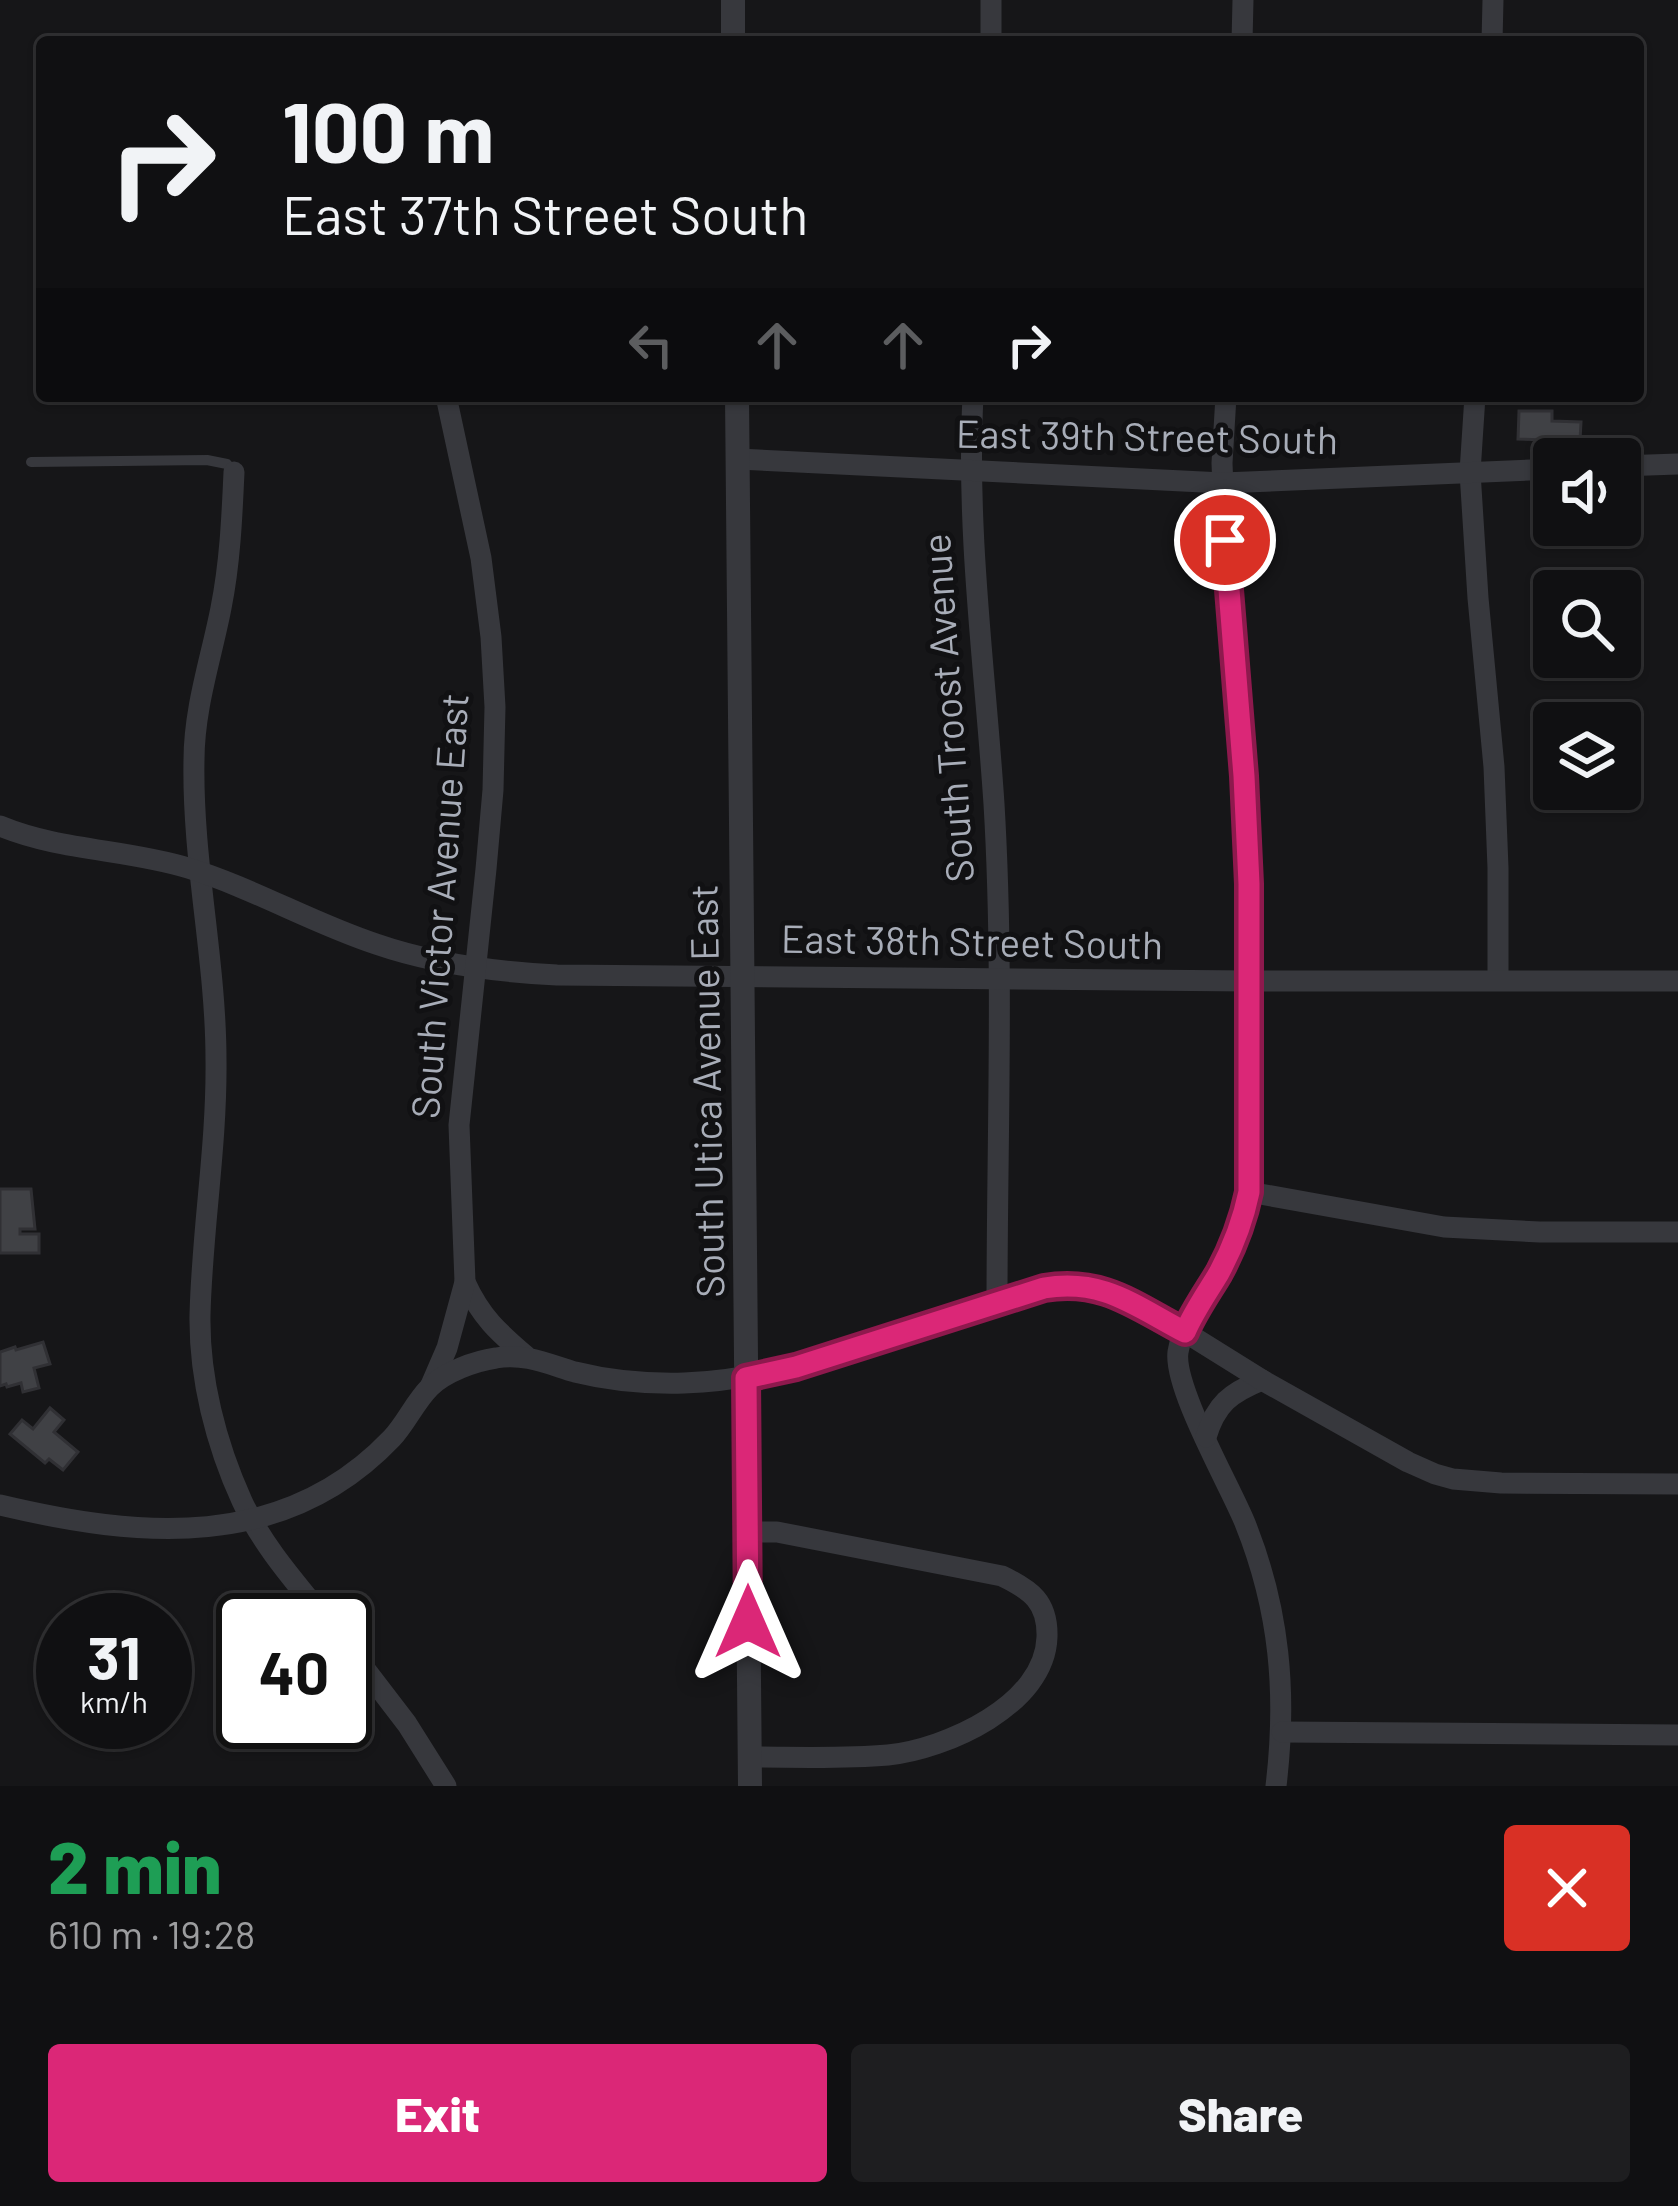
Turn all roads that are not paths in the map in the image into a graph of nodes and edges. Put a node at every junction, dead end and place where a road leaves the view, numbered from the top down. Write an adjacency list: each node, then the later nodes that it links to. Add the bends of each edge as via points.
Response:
1 (733, 0): 5 (street)
2 (991, 0): 6 (street)
3 (1243, 0): 7 (street)
4 (1493, 0): 8 (street)
5 (733, 36)
6 (991, 36)
7 (1242, 36)
8 (1492, 36)
9 (447, 402): 25 (street, South Victor Avenue East, via 481,559 495,707)
10 (737, 402): 14 (street, South Utica Avenue East)
11 (974, 402): 19 (street, South Troost Avenue)
12 (1226, 402): 22 (street)
13 (1475, 402): 21 (street)
14 (738, 459): 19 (street, East 39th Street South); 26 (street, South Utica Avenue East)
15 (31, 462): 20 (lane, via 208,460)
16 (1678, 464): 17 (street)
17 (1641, 465)
18 (1533, 470): 21 (street, East 39th Street South)
19 (971, 471): 22 (street, East 39th Street South); 27 (street, South Troost Avenue)
20 (234, 472): 24 (street, via 226,575 196,726)
21 (1470, 472): 22 (street, East 39th Street South); 28 (street, via 1494,767)
22 (1223, 483): 29 (street)
23 (1, 828): 24 (street, East 38th Street South)
24 (200, 872): 25 (street, East 38th Street South, via 376,944); 43 (street, via 217,1057 202,1354 214,1422)
25 (474, 968): 26 (street, East 38th Street South); 33 (street, South Victor Avenue East, via 459,1125)
26 (741, 976): 27 (street, East 38th Street South); 37 (street, South Utica Avenue East)
27 (998, 979): 29 (street, East 38th Street South); 34 (street, South Troost Avenue)
28 (1498, 980): 29 (street, East 38th Street South); 30 (street, East 38th Street South)
29 (1249, 981): 31 (street)
30 (1678, 981)
31 (1249, 1192): 32 (street, via 1444,1227); 35 (street, via 1243,1222)
32 (1678, 1232)
33 (465, 1282): 36 (street, via 494,1329); 39 (street, South Victor Avenue East)
34 (997, 1304): 35 (street, via 1082,1285); 37 (street)
35 (1185, 1332): 38 (street); 40 (street, via 1178,1354 1183,1384)
36 (526, 1357): 37 (street, via 638,1384); 39 (street, via 494,1358)
37 (746, 1378): 44 (street, South Utica Avenue East)
38 (1262, 1380): 40 (street, via 1226,1400); 41 (street, via 1453,1479)
39 (431, 1385): 43 (street, South Victor Avenue East, via 393,1437 352,1473)
40 (1206, 1437): 47 (street, via 1259,1561 1280,1672)
41 (1678, 1484)
42 (0, 1505): 43 (street, South Victor Avenue East, via 125,1528)
43 (253, 1521): 45 (street)
44 (747, 1532): 49 (street, South Utica Avenue East); 49 (street, via 1002,1576 1029,1589 1047,1625 1037,1674 964,1733 889,1755)
45 (304, 1593)
46 (372, 1678): 50 (street)
47 (1282, 1732): 48 (street); 52 (street)
48 (1678, 1736)
49 (750, 1757): 51 (street, South Utica Avenue East)
50 (446, 1786)
51 (750, 1786)
52 (1276, 1786)

